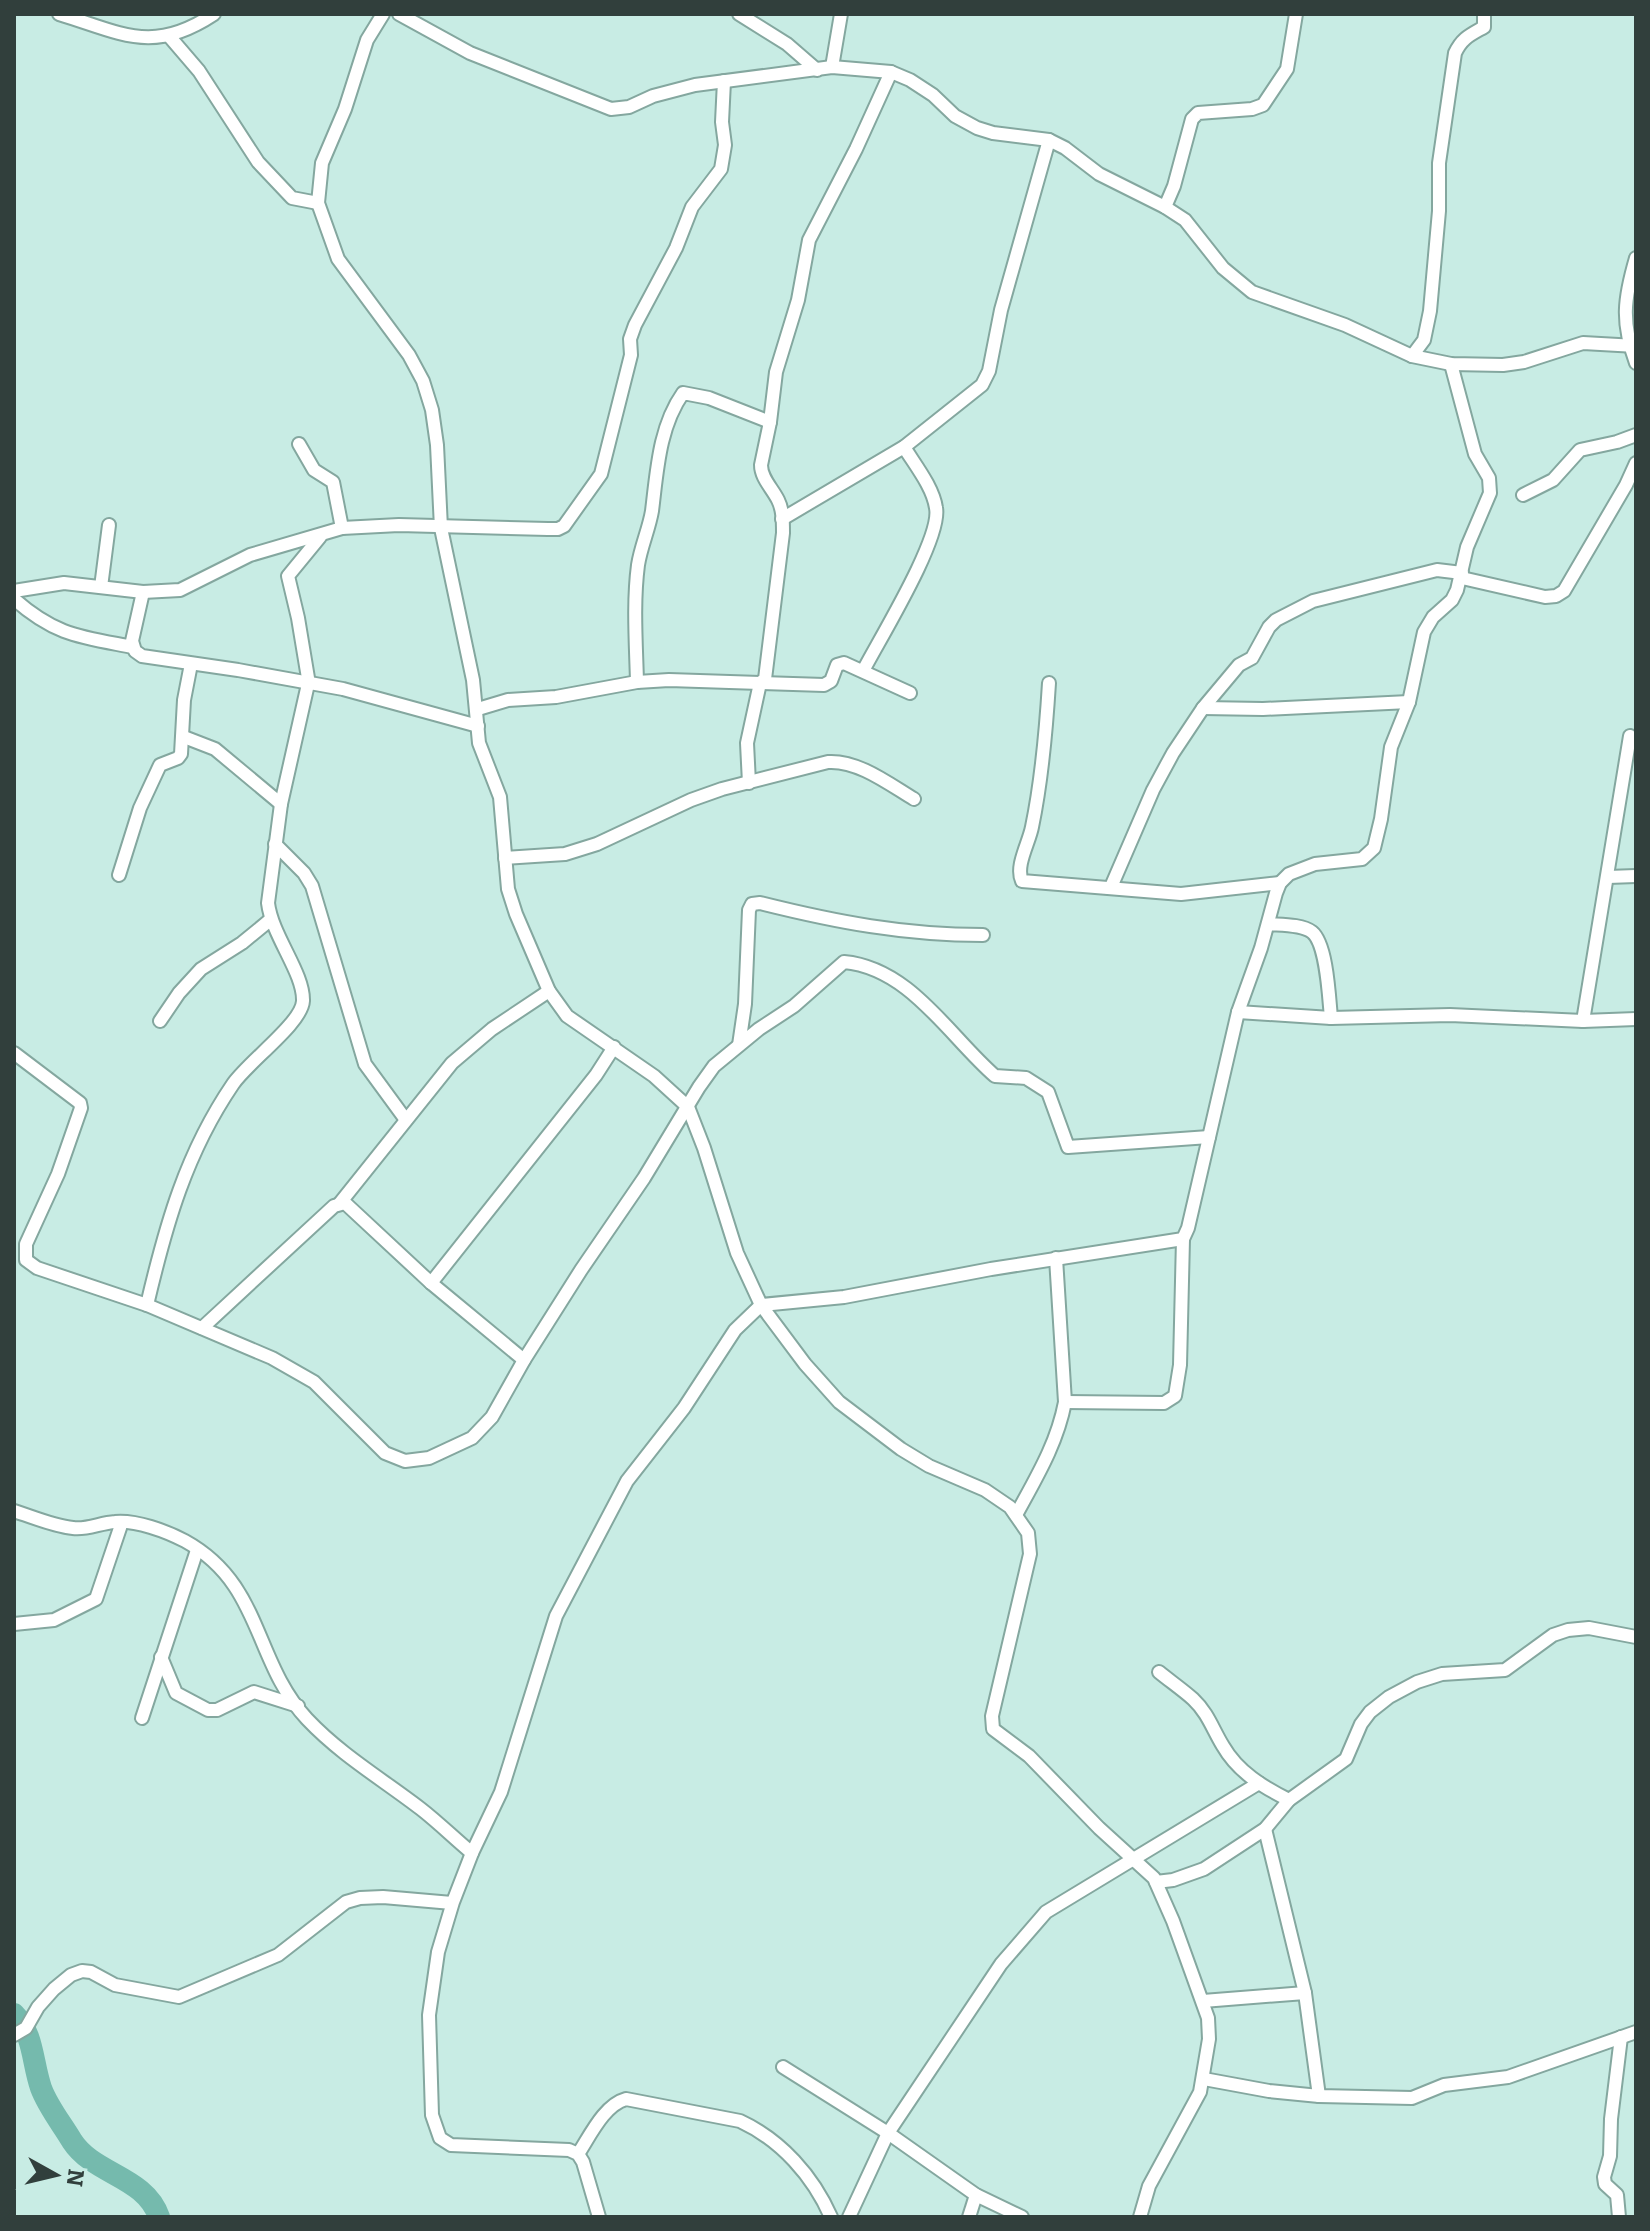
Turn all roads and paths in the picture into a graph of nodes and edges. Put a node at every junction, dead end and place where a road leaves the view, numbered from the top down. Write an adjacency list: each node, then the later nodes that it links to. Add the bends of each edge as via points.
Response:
1 (59, 14): 9 (street, via 131,36)
2 (214, 14): 9 (street)
3 (383, 14): 15 (street, via 367,40 326,150)
4 (399, 14): 13 (street, via 470,53 611,109)
5 (739, 14): 11 (street)
6 (841, 14): 10 (street)
7 (1296, 14): 16 (street, via 1287,69 1263,105 1198,113 1192,119)
8 (1484, 14): 19 (street, via 1484,27 1470,33 1455,53 1439,163 1430,311 1424,340)
9 (169, 36): 15 (street, via 199,71 258,162 292,198)
10 (832, 67): 11 (street); 12 (street)
11 (817, 70): 13 (street)
12 (891, 72): 14 (street, via 977,128); 22 (street, via 809,240 776,372)
13 (724, 81): 31 (street, via 721,169 692,207 635,325 607,455 593,488 558,529)
14 (1049, 140): 16 (street, via 1111,181); 25 (street, via 986,380)
15 (318, 203): 31 (street, via 338,259 423,381 437,445)
16 (1165, 207): 19 (street, via 1185,220 1223,268 1252,292)
17 (1636, 258): 18 (street, via 1624,307)
18 (1633, 346): 20 (street); 21 (street, via 1583,343 1524,362)
19 (1412, 356): 21 (street)
20 (1636, 363)
21 (1451, 364): 33 (street, via 1475,454 1491,485)
22 (770, 422): 28 (street, via 761,472 778,500); 41 (street, via 699,395 683,393 673,407 639,561)
23 (1636, 435): 27 (street, via 1580,450 1557,477)
24 (299, 444): 30 (street, via 314,470 333,482)
25 (904, 447): 28 (street); 40 (street, via 931,493 936,521 922,561)
26 (1636, 463): 33 (street, via 1564,591 1545,597)
27 (1523, 495)
28 (782, 519): 42 (street, via 777,599)
29 (109, 525): 34 (street)
30 (342, 528): 31 (street); 32 (street)
31 (441, 528): 48 (street)
32 (322, 534): 36 (street, via 250,555 180,590); 44 (street, via 288,576)
33 (1462, 575): 46 (street, via 1452,600 1424,632); 47 (street, via 1420,573 1324,597 1288,613 1269,627 1252,658 1239,665)
34 (101, 587): 35 (street, via 64,583); 36 (street)
35 (14, 591)
36 (143, 592): 38 (street)
37 (14, 599): 38 (street, via 69,635)
38 (133, 647): 39 (street, via 142,656)
39 (191, 664): 44 (street); 51 (street)
40 (863, 671): 42 (street, via 840,663 824,685); 45 (street)
41 (637, 682): 42 (street); 48 (street)
42 (761, 683): 52 (street, via 747,743)
43 (1049, 683): 61 (street, via 1045,754 1019,877 1025,882)
44 (308, 684): 49 (street, via 388,699); 54 (street)
45 (910, 693)
46 (1409, 702): 47 (street); 60 (street, via 1391,747 1370,855 1315,864)
47 (1203, 708): 61 (street, via 1153,790)
48 (478, 709): 49 (street)
49 (478, 726): 56 (street, via 479,743 500,797)
50 (1630, 736): 59 (street)
51 (184, 737): 54 (street, via 215,749); 57 (street, via 178,758 160,765)
52 (749, 783): 53 (street, via 841,761); 56 (street, via 691,800 565,854)
53 (914, 799)
54 (281, 804): 55 (street)
55 (275, 844): 62 (street); 75 (street, via 312,886 365,1064)
56 (505, 858): 65 (street, via 516,914)
57 (119, 875)
58 (1636, 876): 59 (street)
59 (1608, 877): 70 (street)
60 (1280, 883): 61 (street, via 1181,894); 63 (street)
61 (1111, 887)
62 (270, 920): 69 (street, via 201,969); 81 (street, via 301,985 303,1002 297,1018 247,1066 208,1120 184,1176)
63 (1268, 924): 66 (street); 67 (street, via 1312,932 1320,945)
64 (983, 935): 71 (street, via 907,933 752,904)
65 (549, 991): 72 (street, via 567,1016); 75 (street, via 452,1063)
66 (1238, 1012): 67 (street); 76 (street)
67 (1331, 1018): 70 (street, via 1450,1015)
68 (1636, 1019): 70 (street)
69 (160, 1021)
70 (1583, 1021)
71 (739, 1045): 74 (street, via 714,1066); 76 (street, via 847,962 890,978 910,992 995,1076 1026,1078 1048,1092 1068,1147)
72 (614, 1047): 74 (street); 80 (street)
73 (14, 1053): 81 (street, via 81,1108 26,1244 26,1260)
74 (688, 1107): 82 (street, via 737,1253); 84 (street)
75 (406, 1120): 77 (street)
76 (1209, 1137): 78 (street)
77 (340, 1203): 80 (street, via 350,1206); 83 (street)
78 (1183, 1239): 79 (street); 85 (street, via 1175,1396 1160,1403)
79 (1056, 1258): 82 (street, via 844,1297); 85 (street)
80 (431, 1283): 84 (street)
81 (147, 1305): 83 (street)
82 (761, 1305): 87 (street, via 839,1402 910,1454 985,1490); 99 (street, via 735,1330 684,1408 635,1469 592,1546 556,1616 501,1792)
83 (202, 1328): 84 (street, via 314,1382 385,1453 405,1461 429,1458 472,1438 492,1417)
84 (524, 1360)
85 (1065, 1402): 87 (street, via 1046,1461)
86 (14, 1511): 88 (street, via 71,1528)
87 (1016, 1515): 100 (street, via 1028,1533 1030,1554 993,1729 1029,1756)
88 (122, 1522): 89 (street); 90 (street, via 96,1599 54,1620)
89 (197, 1550): 92 (street); 94 (street, via 245,1599 268,1660)
90 (14, 1624)
91 (1636, 1637): 97 (street, via 1589,1628 1568,1630 1505,1670 1442,1674 1417,1682 1370,1712 1346,1759)
92 (161, 1657): 94 (street, via 176,1693 208,1710 254,1692); 95 (street)
93 (1159, 1672): 96 (street, via 1194,1700 1236,1766)
94 (298, 1706): 99 (street, via 344,1756 424,1811)
95 (142, 1718)
96 (1259, 1783): 97 (street); 100 (street)
97 (1289, 1800): 98 (street)
98 (1265, 1829): 101 (street, via 1204,1869); 103 (street)
99 (472, 1853): 102 (street)
100 (1134, 1859): 101 (street); 111 (street, via 1046,1912 1001,1964)
101 (1156, 1882): 104 (street)
102 (452, 1903): 106 (street, via 383,1897 346,1902 278,1955 179,1997 115,1985 82,1971 54,1989 26,2028); 112 (street, via 429,2015 432,2115 440,2138 451,2145)
103 (1305, 1993): 104 (street); 110 (street)
104 (1203, 2001): 109 (street, via 1209,2039)
105 (1636, 2032): 107 (street)
106 (14, 2035)
107 (1621, 2037): 110 (street, via 1508,2077 1444,2085 1412,2098); 120 (street, via 1604,2177 1617,2195)
108 (783, 2067): 111 (street)
109 (1204, 2079): 110 (street); 119 (street, via 1149,2186)
110 (1319, 2096)
111 (888, 2133): 113 (street); 116 (street)
112 (578, 2154): 114 (street); 115 (street, via 610,2109 626,2099 740,2121 756,2128 803,2169)
113 (976, 2195): 117 (street); 118 (street)
114 (599, 2217)
115 (831, 2217)
116 (849, 2217)
117 (969, 2217)
118 (1022, 2217)
119 (1140, 2217)
120 (1619, 2217)

